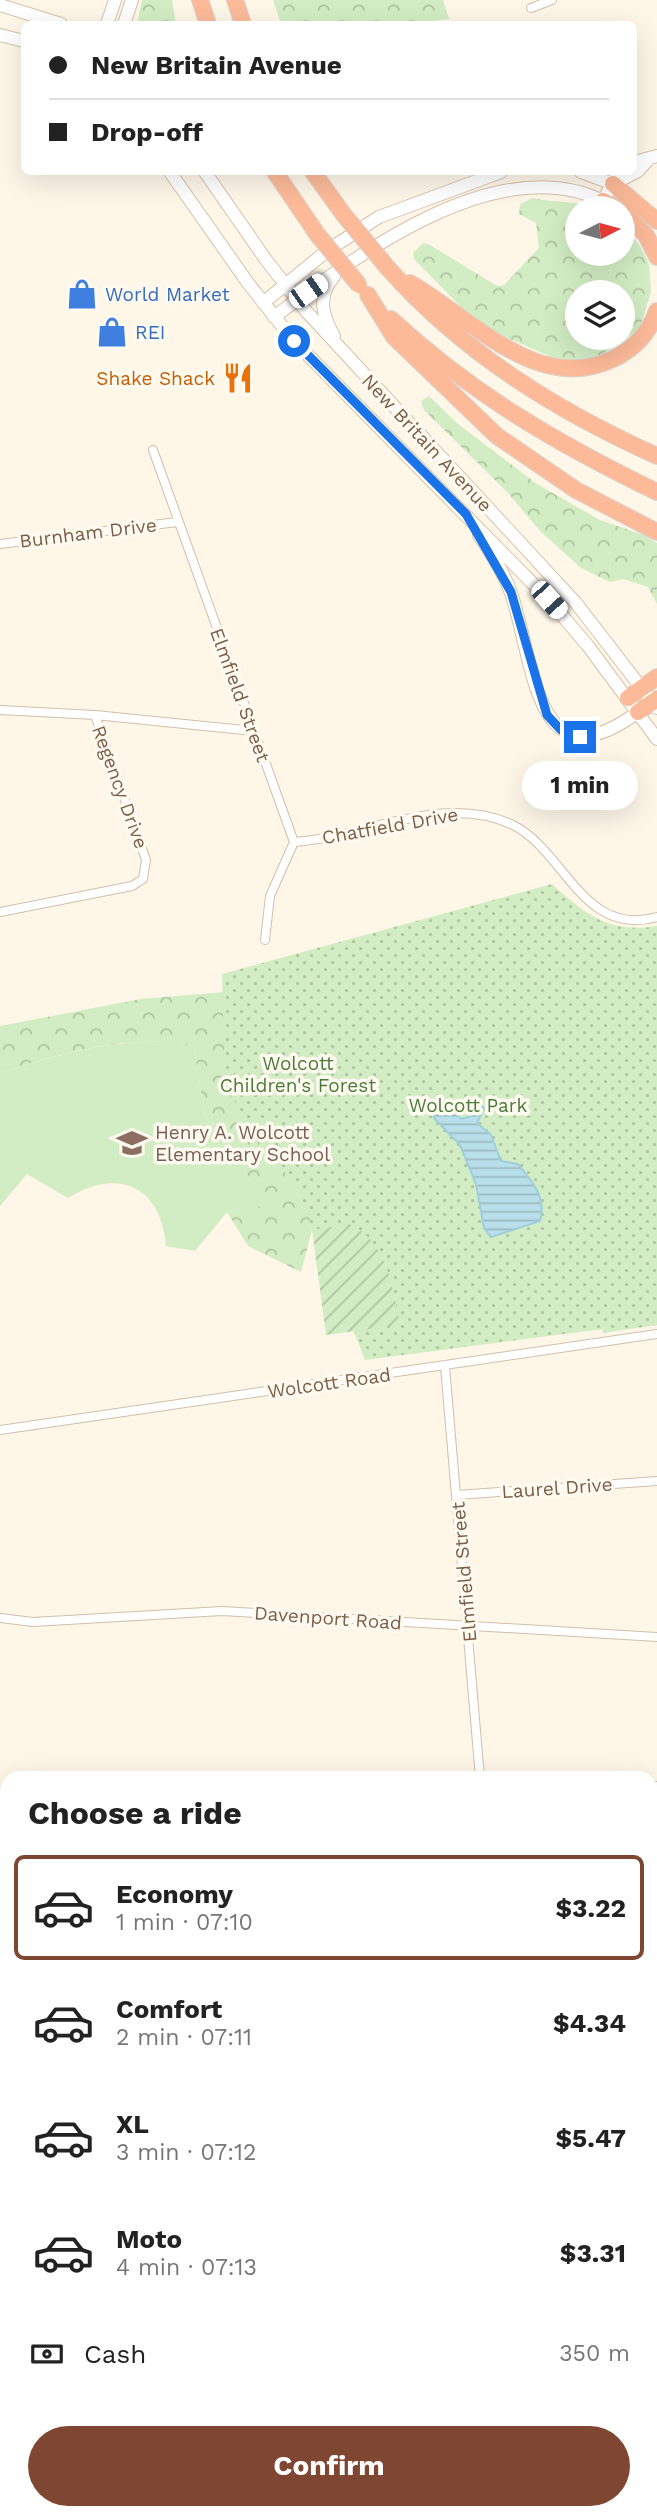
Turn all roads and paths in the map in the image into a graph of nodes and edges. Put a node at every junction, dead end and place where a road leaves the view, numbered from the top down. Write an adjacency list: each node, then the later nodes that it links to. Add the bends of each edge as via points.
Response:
1 (114, 0): 9 (main road)
2 (132, 0): 10 (main road)
3 (200, 0): 11 (highway)
4 (235, 0): 12 (highway)
5 (552, 0): 7 (street)
6 (0, 5): 8 (main road)
7 (531, 8)
8 (51, 21)
9 (108, 21)
10 (125, 21)
11 (207, 21)
12 (242, 21)
13 (0, 35): 14 (main road)
14 (21, 40)
15 (172, 175): 32 (main road, New Britain Avenue)
16 (207, 175): 29 (main road, New Britain Avenue)
17 (277, 175): 30 (highway, bridge)
18 (315, 175): 28 (highway, bridge)
19 (493, 175): 29 (main road, via 379,217 335,244)
20 (598, 175): 21 (main road)
21 (616, 178): 23 (main road); 24 (highway)
22 (590, 196): 27 (main road, via 550,186 500,191 425,220)
23 (612, 196)
24 (657, 221)
25 (635, 224): 26 (highway)
26 (657, 257)
27 (340, 270): 31 (main road); 35 (main road, via 324,291 322,305)
28 (390, 270): 33 (highway, via 500,344 553,366 588,367 619,356 643,337); 37 (highway, via 450,330 520,383)
29 (285, 285): 31 (main road, New Britain Avenue); 32 (main road)
30 (363, 290): 38 (highway, via 429,353 513,415); 41 (highway, via 394,337 498,436 576,490)
31 (297, 300): 34 (main road); 35 (main road, New Britain Avenue)
32 (263, 303): 34 (main road, New Britain Avenue)
33 (657, 311)
34 (274, 317): 39 (main road, New Britain Avenue, via 329,379)
35 (345, 354): 44 (main road, New Britain Avenue, via 570,597)
36 (153, 450): 40 (street, Elmfield Street)
37 (657, 456)
38 (657, 492)
39 (466, 514): 45 (main road, New Britain Avenue, via 564,617); 48 (main road, via 511,592 540,694 553,723 572,735 596,737)
40 (177, 522): 42 (street, Burnham Drive); 50 (street, Elmfield Street)
41 (657, 532)
42 (0, 544)
43 (657, 677): 44 (highway)
44 (642, 688): 45 (highway); 46 (main road, New Britain Avenue)
45 (628, 698): 48 (main road, New Britain Avenue)
46 (655, 703): 48 (highway)
47 (0, 710): 49 (street)
48 (638, 712): 51 (main road, New Britain Avenue)
49 (95, 715): 50 (street); 53 (street, Regency Drive, via 146,860 143,879 132,886)
50 (254, 731): 52 (street, Elmfield Street)
51 (657, 739)
52 (294, 842): 54 (street, Chatfield Drive, via 449,812 479,813 531,836 595,907 627,919); 55 (street, via 270,897)
53 (0, 912)
54 (657, 917)
55 (265, 940)
56 (657, 1334): 57 (street, Wolcott Road)
57 (445, 1366): 58 (street, Wolcott Road); 60 (street, Elmfield Street)
58 (0, 1430)
59 (657, 1482): 60 (street, Laurel Drive)
60 (457, 1494): 62 (street, Elmfield Street)
61 (0, 1618): 62 (street, Davenport Road, via 33,1622 222,1611)
62 (469, 1627): 63 (street, Davenport Road); 64 (street, Elmfield Street)
63 (657, 1637)
64 (479, 1771)

